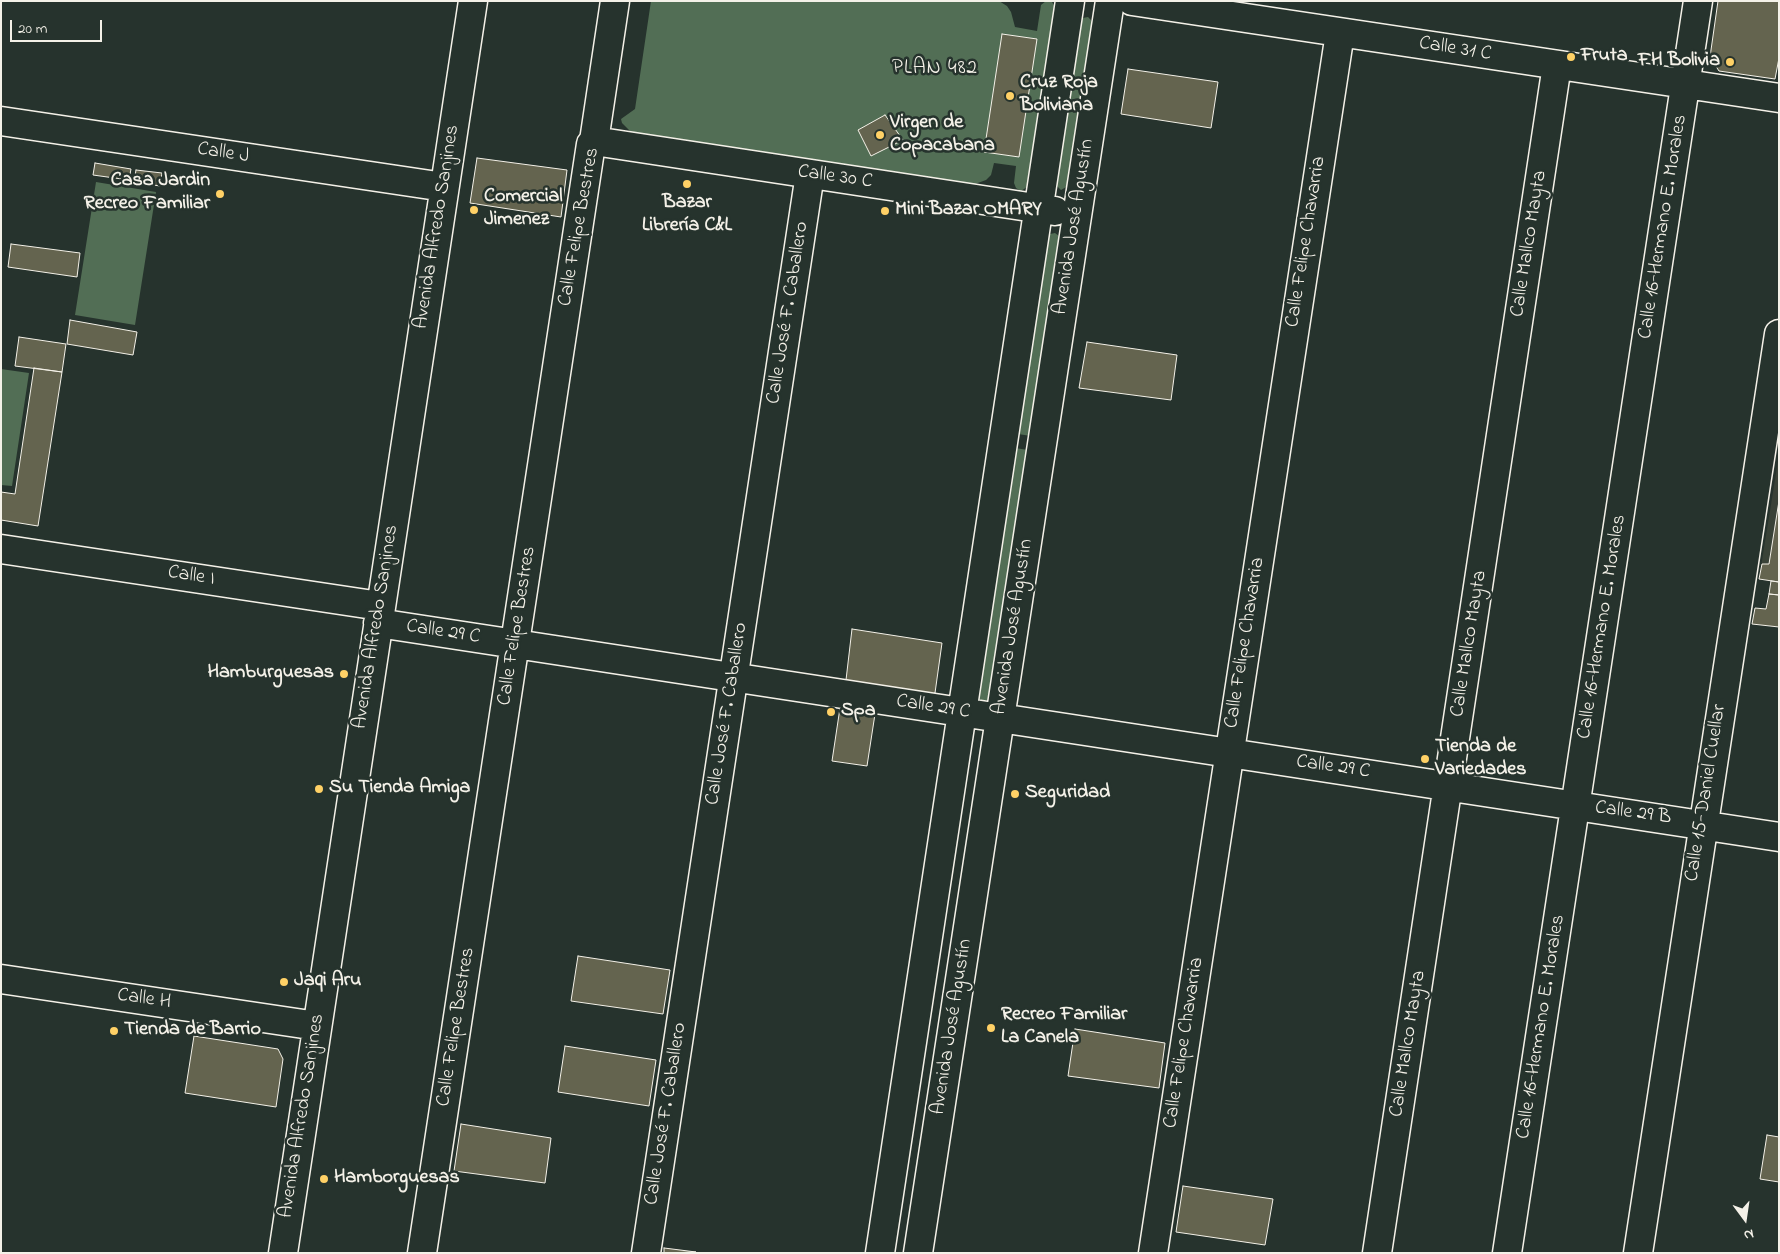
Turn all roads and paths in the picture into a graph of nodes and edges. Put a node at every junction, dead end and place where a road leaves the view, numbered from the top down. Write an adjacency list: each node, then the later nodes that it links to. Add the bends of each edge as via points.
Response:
1 (473, 1): 14 (street, Avenida Alfredo Sanjines)
2 (615, 1): 12 (street, Calle Felipe Bestres)
3 (1070, 1): 15 (street, Avenida José Agustín)
4 (1110, 1): 16 (street, Avenida José Agustín)
5 (1132, 1): 7 (street, Calle 31 C)
6 (1698, 1): 9 (street, Calle 16-Hermano E. Morales)
7 (1340, 33): 8 (street, Calle 31 C); 24 (street, Calle Felipe Chavarria)
8 (1557, 65): 9 (street, Calle 31 C); 25 (street, Calle Mallco Mayta)
9 (1685, 84): 10 (street, Calle 31 C); 26 (street, Calle 16-Hermano E. Morales)
10 (1779, 98)
11 (1, 121): 14 (street, Calle J)
12 (594, 141): 13 (street, Calle 30 C); 20 (street, Calle Felipe Bestres)
13 (810, 174): 15 (street, Calle 30 C); 21 (street, Calle José F. Caballero)
14 (444, 187): 19 (street, Avenida Alfredo Sanjines)
15 (1038, 208): 16 (street, Calle 30 C); 22 (street, Avenida José Agustín)
16 (1077, 214): 23 (street, Avenida José Agustín)
17 (1779, 334): 27 (street, Calle 15-Daniel Cuellar)
18 (1, 549): 19 (street, Calle I)
19 (379, 614): 20 (street, Calle 29 C); 30 (street, Avenida Alfredo Sanjines)
20 (515, 644): 21 (street, Calle 29 C); 34 (street, Calle Felipe Bestres)
21 (734, 678): 22 (street, Calle 29 C); 35 (street, Calle José F. Caballero)
22 (962, 713): 23 (street, Calle 29 C); 31 (street, Avenida José Agustín)
23 (1000, 718): 24 (street, Calle 29 C); 32 (street, Avenida José Agustín)
24 (1229, 754): 25 (street, Calle 29 C); 38 (street, Calle Felipe Chavarria)
25 (1449, 786): 26 (street, Calle 29 C); 39 (street, Calle Mallco Mayta)
26 (1576, 806): 27 (street, Calle 29 B); 40 (street, Calle 16-Hermano E. Morales)
27 (1702, 825): 28 (street, Calle 29 B); 41 (street, Calle 15-Daniel Cuellar)
28 (1779, 836)
29 (1, 979): 30 (street, Calle H)
30 (317, 1026): 33 (street, Avenida Alfredo Sanjines)
31 (904, 1094): 32 (street); 36 (street, Avenida José Agustín)
32 (942, 1099): 37 (street, Avenida José Agustín)
33 (282, 1253)
34 (422, 1253)
35 (646, 1253)
36 (880, 1253)
37 (918, 1253)
38 (1153, 1253)
39 (1377, 1253)
40 (1507, 1253)
41 (1638, 1253)

